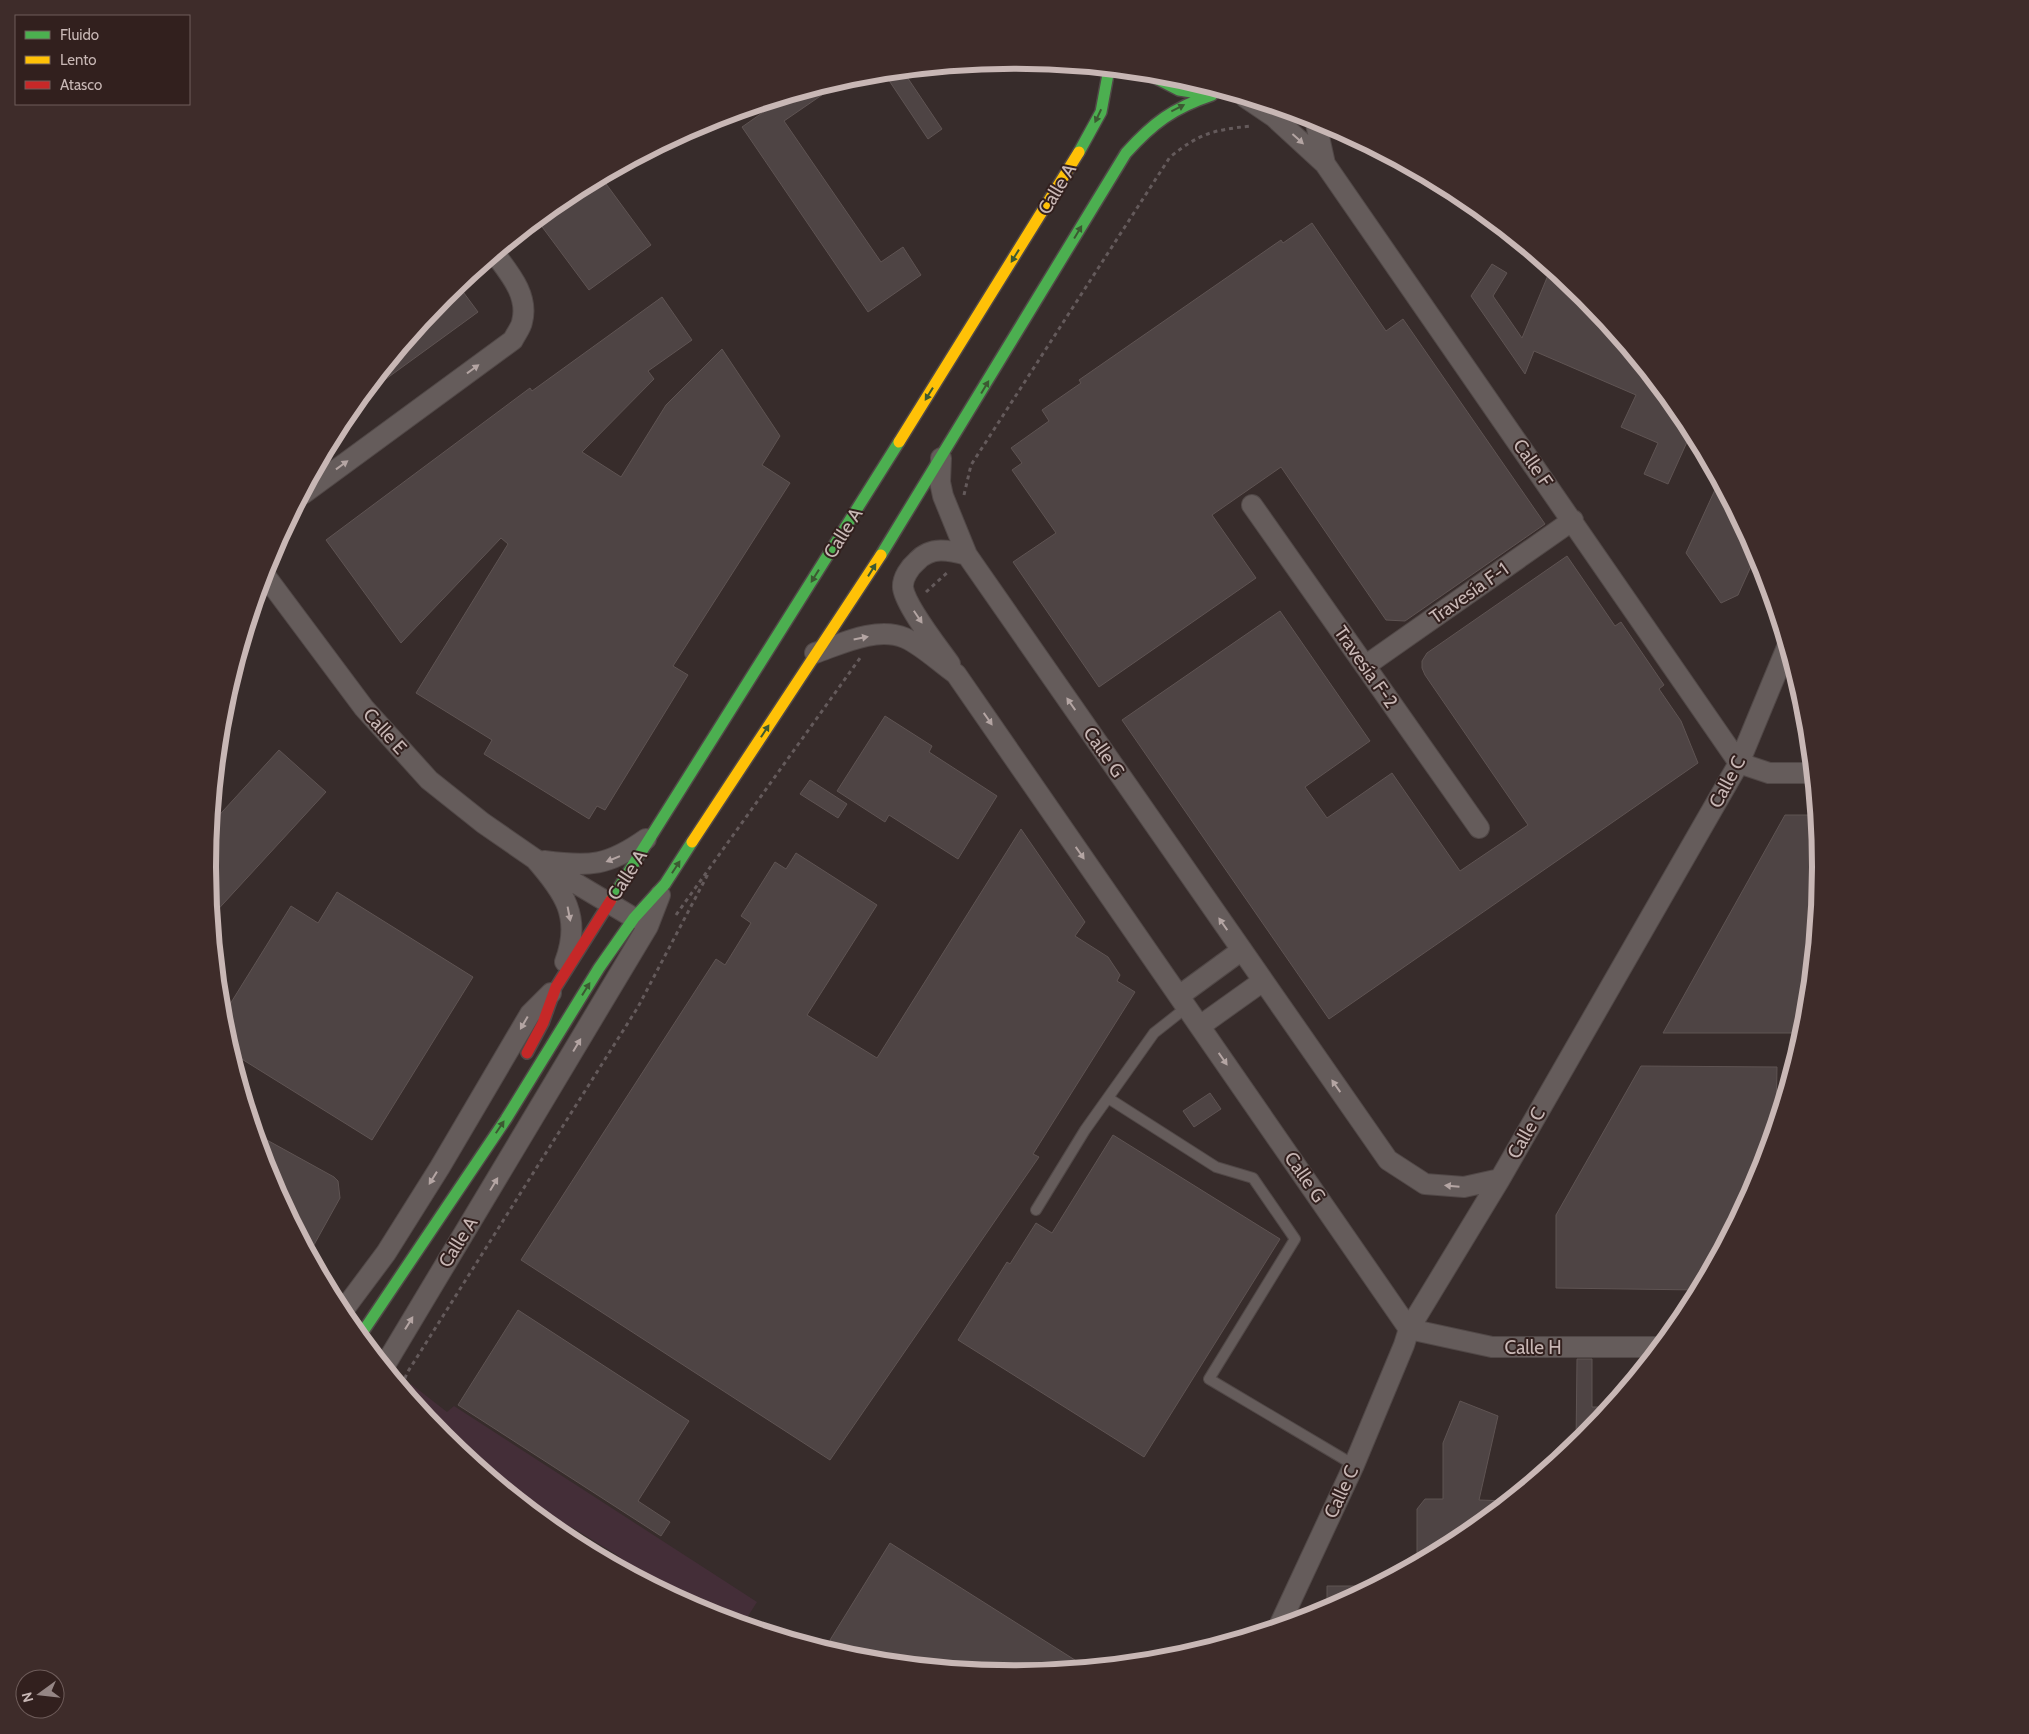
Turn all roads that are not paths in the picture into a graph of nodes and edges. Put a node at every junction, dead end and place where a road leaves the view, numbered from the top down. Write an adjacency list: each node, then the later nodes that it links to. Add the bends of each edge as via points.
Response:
1 (1108, 75): 20 (street, Calle A, one-way to 20, via 1101,112 1070,170)
2 (1165, 83): 7 (street, Calle A, one-way to 2, via 1126,154 1154,122 1179,106 1216,95 1178,90)
3 (1261, 108): 5 (street, Calle F, one-way to 5)
4 (1317, 129): 5 (street, Calle F)
5 (1325, 164): 10 (street, Calle F)
6 (498, 259): 8 (street, one-way to 6, via 512,340 522,323 523,300 515,281)
7 (942, 458): 11 (street, Calle G, via 940,482 943,496); 13 (street, Calle A, one-way to 7, via 856,596)
8 (313, 486)
9 (1252, 505): 15 (street, Travesía F-2)
10 (1572, 520): 15 (street, Travesía F-1); 17 (street, Calle F)
11 (967, 554): 16 (street, Calle G, one-way to 16, via 948,549 930,551 918,559 907,573 903,587 911,606); 25 (street, Calle G, one-way to 11)
12 (270, 582): 21 (street, Calle E, via 364,708 429,780)
13 (815, 653): 16 (street, Calle G, one-way to 16, via 852,640 879,634 896,635); 22 (street, Calle A, one-way to 13)
14 (1784, 654): 17 (street, Calle C)
15 (1365, 666): 19 (street, Travesía F-2)
16 (956, 674): 28 (street, Calle G, one-way to 28)
17 (1739, 763): 18 (street, via 1769,773); 33 (street, Calle C)
18 (1807, 773)
19 (1480, 828)
20 (655, 834): 21 (street, Calle E, one-way to 21, via 626,854 605,862 569,864); 23 (street, Calle A)
21 (535, 859): 23 (street, Calle E); 27 (street, Calle E, one-way to 27, via 558,886 568,905 572,927 571,948)
22 (665, 884): 24 (street, Calle A); 40 (street, Calle A, one-way to 22, via 648,926)
23 (609, 902): 24 (street, Calle E); 27 (street, Calle A)
24 (634, 918): 35 (street, Calle A, one-way to 24, via 506,1119 599,968)
25 (1242, 950): 26 (street, Calle G); 28 (street)
26 (1263, 981): 29 (street); 33 (street, Calle G, one-way to 26, via 1464,1187 1425,1184 1388,1160)
27 (556, 987): 30 (street, Calle A, via 543,1023); 36 (street, Calle A, one-way to 36, via 530,1014 386,1253)
28 (1183, 1001): 29 (street, Calle G); 31 (lane, via 1154,1033)
29 (1200, 1026): 38 (street, Calle G, one-way to 38)
30 (519, 1066)
31 (1108, 1098): 34 (lane); 41 (lane, via 1216,1167 1253,1178 1295,1239 1209,1379)
32 (486, 1127): 35 (street, Calle A)
33 (1500, 1179): 38 (street, Calle C)
34 (1036, 1210)
35 (423, 1240): 37 (street, Calle A)
36 (348, 1305)
37 (364, 1329)
38 (1409, 1329): 39 (street, Calle H, via 1492,1346); 41 (street, Calle C)
39 (1652, 1348)
40 (387, 1361)
41 (1354, 1466): 42 (street, Calle C)
42 (1282, 1619)

